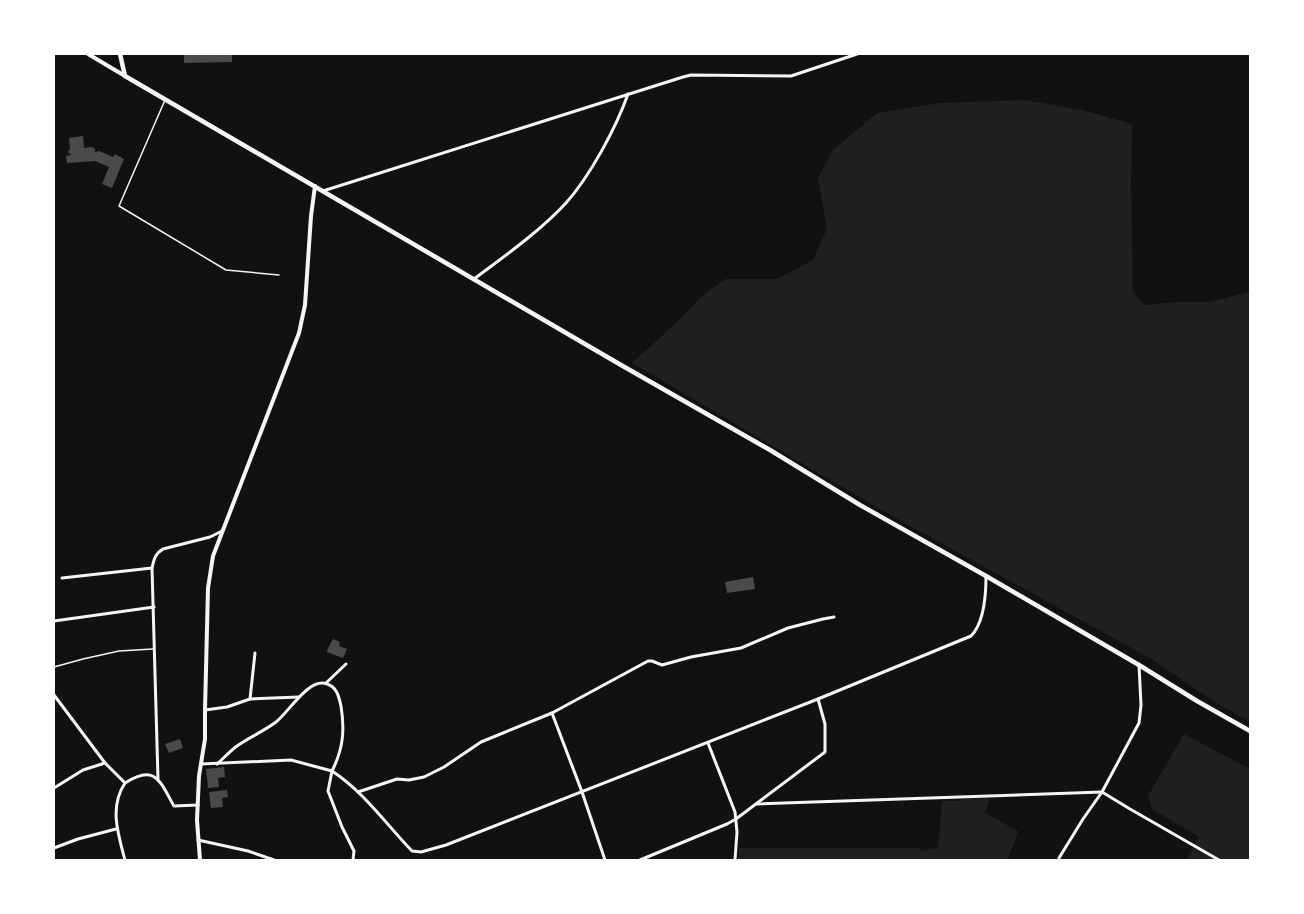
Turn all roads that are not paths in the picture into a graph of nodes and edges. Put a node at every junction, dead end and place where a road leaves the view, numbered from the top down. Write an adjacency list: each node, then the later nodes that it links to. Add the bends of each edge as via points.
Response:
1 (88, 54): 4 (street)
2 (120, 54): 4 (main road)
3 (857, 54): 5 (street, via 791,76 691,75)
4 (125, 76): 6 (main road)
5 (628, 94): 8 (street); 10 (street, via 622,111 586,176 566,202 507,255)
6 (165, 100): 7 (main road); 9 (lane, via 119,206 226,270)
7 (315, 186): 8 (main road); 11 (street, via 305,305 299,333)
8 (323, 191): 10 (main road)
9 (279, 275)
10 (474, 279): 13 (main road)
11 (222, 531): 12 (street, via 210,537 164,549 154,557); 30 (street, via 213,556 208,588)
12 (152, 568): 14 (street); 15 (street)
13 (986, 576): 21 (main road); 27 (street, via 983,611 971,636)
14 (62, 578)
15 (154, 607): 17 (street); 18 (street)
16 (834, 618): 31 (street, via 788,628 741,648 662,665 648,661)
17 (54, 621)
18 (155, 648): 22 (lane, via 119,651); 38 (street)
19 (255, 653): 26 (street)
20 (346, 664): 23 (street)
21 (1139, 665): 32 (main road); 43 (street, via 1139,723)
22 (54, 667)
23 (326, 683): 25 (street, via 315,684); 37 (street, via 333,687 339,698 343,727 341,749)
24 (54, 695): 28 (street)
25 (299, 697): 26 (street); 36 (street, via 278,721 236,747)
26 (250, 698): 30 (street, via 227,707)
27 (818, 699): 33 (street); 44 (street, via 825,724 825,752)
28 (59, 702): 29 (street); 34 (street)
29 (54, 705)
30 (205, 710): 35 (street, via 205,739)
31 (552, 713): 41 (street, via 481,742 424,777 397,779); 42 (street)
32 (1250, 731)
33 (708, 743): 42 (street); 46 (street)
34 (105, 763): 39 (street); 40 (street, via 83,770)
35 (201, 764): 36 (street); 45 (street, via 198,776)
36 (217, 764): 37 (street, via 291,760)
37 (332, 771): 41 (street); 54 (street, via 328,791 354,851)
38 (158, 779): 39 (street, via 149,774 132,778); 45 (street, via 174,806)
39 (125, 784): 47 (street, via 116,802)
40 (54, 788)
41 (358, 792): 42 (street, via 412,851 421,852 446,845)
42 (582, 792): 55 (street)
43 (1102, 792): 44 (street); 50 (street, via 1082,819); 58 (street)
44 (756, 804): 46 (street)
45 (198, 805): 48 (street)
46 (736, 819): 56 (street); 57 (street)
47 (116, 829): 49 (street); 51 (street)
48 (198, 840): 52 (street); 53 (street, via 248,851)
49 (54, 848)
50 (1059, 858)
51 (125, 860)
52 (200, 860)
53 (274, 860)
54 (353, 860)
55 (605, 860)
56 (640, 860)
57 (735, 860)
58 (1219, 860)

